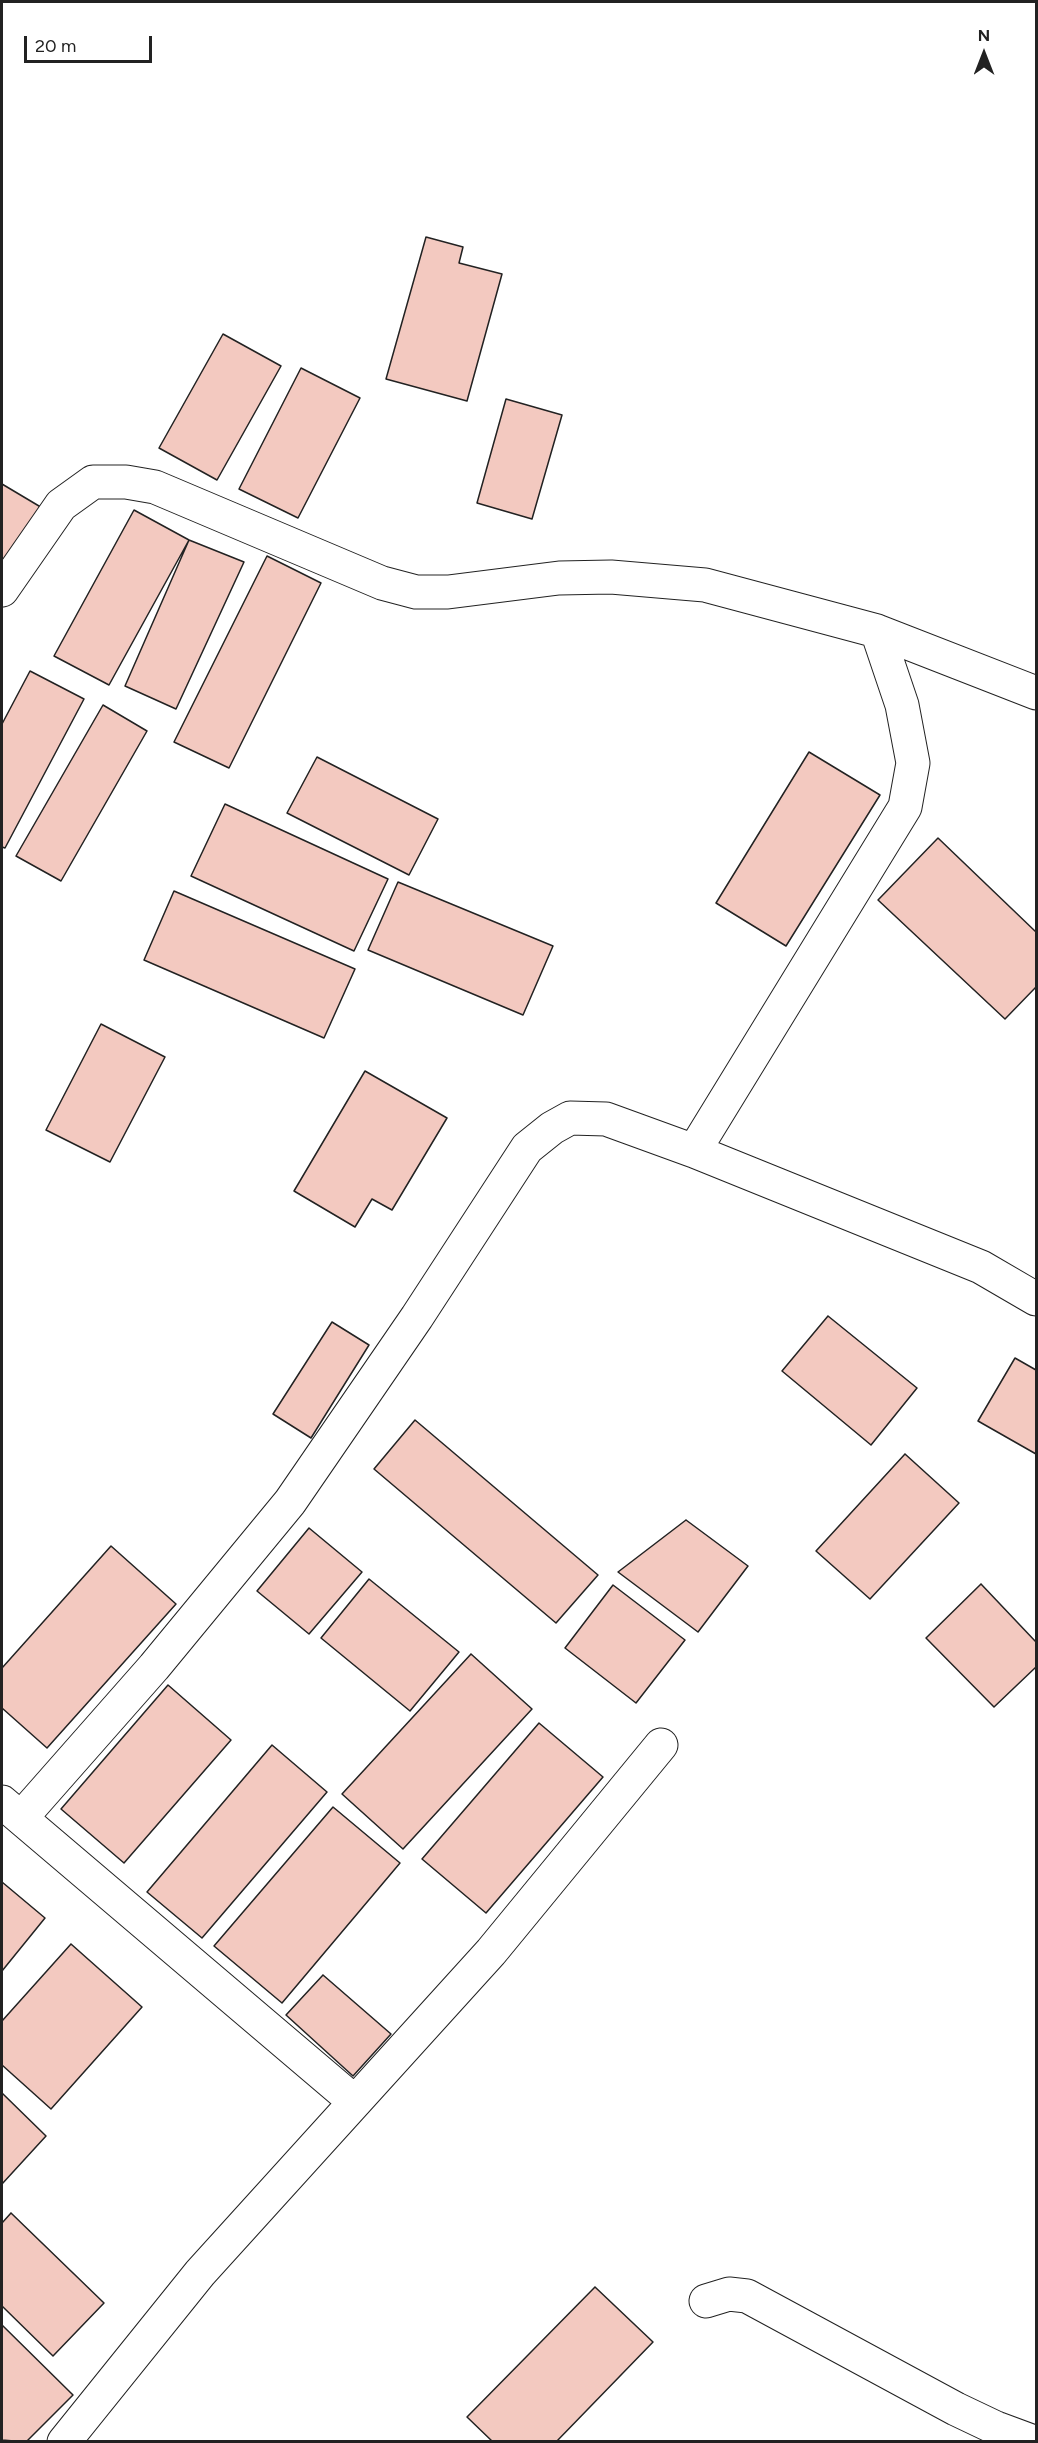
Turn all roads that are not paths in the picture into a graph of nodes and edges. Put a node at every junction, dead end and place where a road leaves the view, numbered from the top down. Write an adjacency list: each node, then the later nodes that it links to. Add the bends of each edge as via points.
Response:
1 (2, 590): 2 (street, via 61,506 93,482 126,482 155,487 382,583 416,592 448,592 559,578 610,577 705,585)
2 (877, 631): 3 (street); 4 (street, via 902,705 913,764 904,807)
3 (1036, 693)
4 (694, 1151): 5 (street, via 981,1267); 7 (street, via 606,1119 570,1118 527,1148 290,1502 154,1667)
5 (1036, 1299)
6 (661, 1745): 8 (street, via 491,1952)
7 (11, 1810): 8 (street)
8 (355, 2102): 10 (street, via 200,2273)
9 (706, 2301): 11 (street, via 729,2294 747,2296 956,2409)
10 (64, 2442)
11 (1034, 2442)

